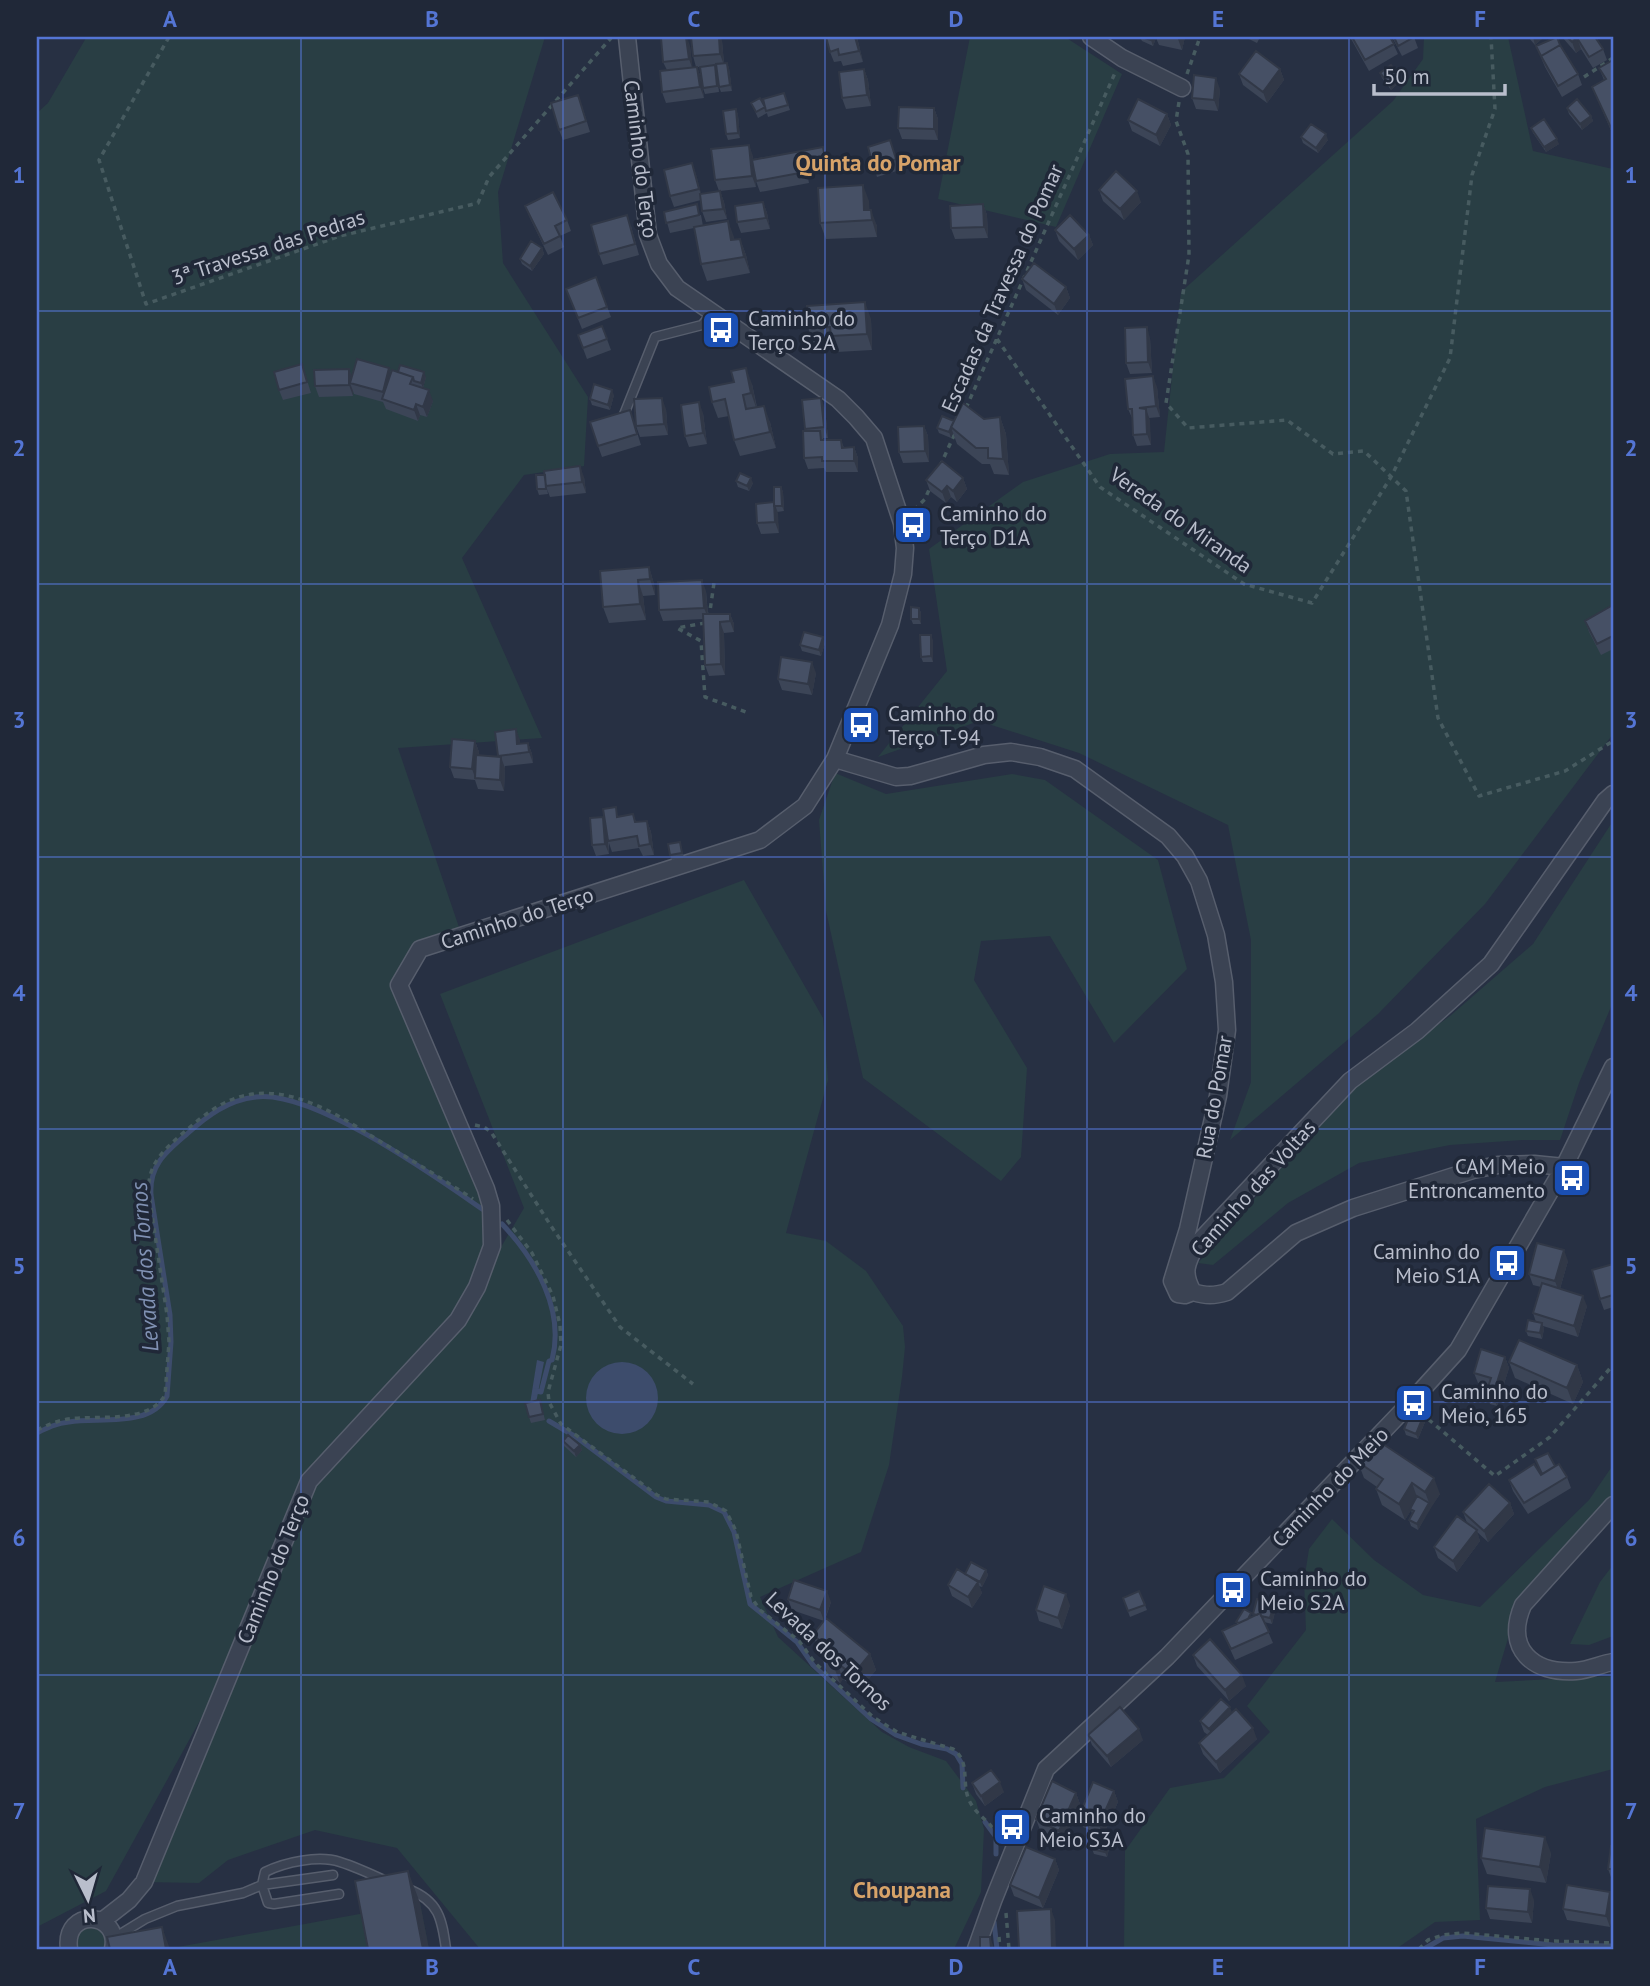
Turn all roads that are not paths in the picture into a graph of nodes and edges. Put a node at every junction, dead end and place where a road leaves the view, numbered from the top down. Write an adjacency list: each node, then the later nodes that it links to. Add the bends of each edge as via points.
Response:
1 (626, 37): 4 (street, Caminho do Terço, via 648,235 659,264 677,288)
2 (1091, 37): 3 (street)
3 (1182, 88)
4 (712, 313): 5 (lane, via 702,325 655,337); 6 (street, Caminho do Terço, via 838,399 856,417 874,438 901,523 903,574 890,625)
5 (623, 417)
6 (835, 759): 10 (street, Rua do Pomar, via 896,777 984,755 1011,752 1040,757 1075,769 1168,836 1185,856 1199,881 1216,935 1227,1030 1218,1096 1172,1281 1178,1294); 16 (street, Caminho do Terço, via 805,806 760,840 420,949 399,985 491,1206 492,1246 458,1320 309,1481 144,1882)
7 (1613, 794): 10 (street, Caminho das Voltas, via 1491,964 1417,1031 1350,1082 1196,1245 1185,1272)
8 (1612, 1073): 9 (street, Caminho do Meio)
9 (1564, 1167): 10 (street, via 1499,1165 1419,1185 1296,1233 1227,1292 1213,1297); 20 (street, Caminho do Meio, via 1458,1350 1167,1657 1046,1769)
10 (1193, 1292)
11 (1613, 1505): 12 (street, via 1523,1605 1516,1636 1533,1662 1551,1671 1579,1671)
12 (1613, 1662)
13 (333, 1875): 14 (lane)
14 (262, 1885): 15 (lane, via 268,1903 274,1904); 17 (lane, via 159,1913); 19 (lane, via 265,1872 280,1865 338,1861 424,1895 442,1919)
15 (340, 1894)
16 (102, 1921): 17 (street, via 110,1928); 18 (street, via 93,1918 75,1924)
17 (113, 1944)
18 (69, 1949)
19 (446, 1949)
20 (976, 1949)

